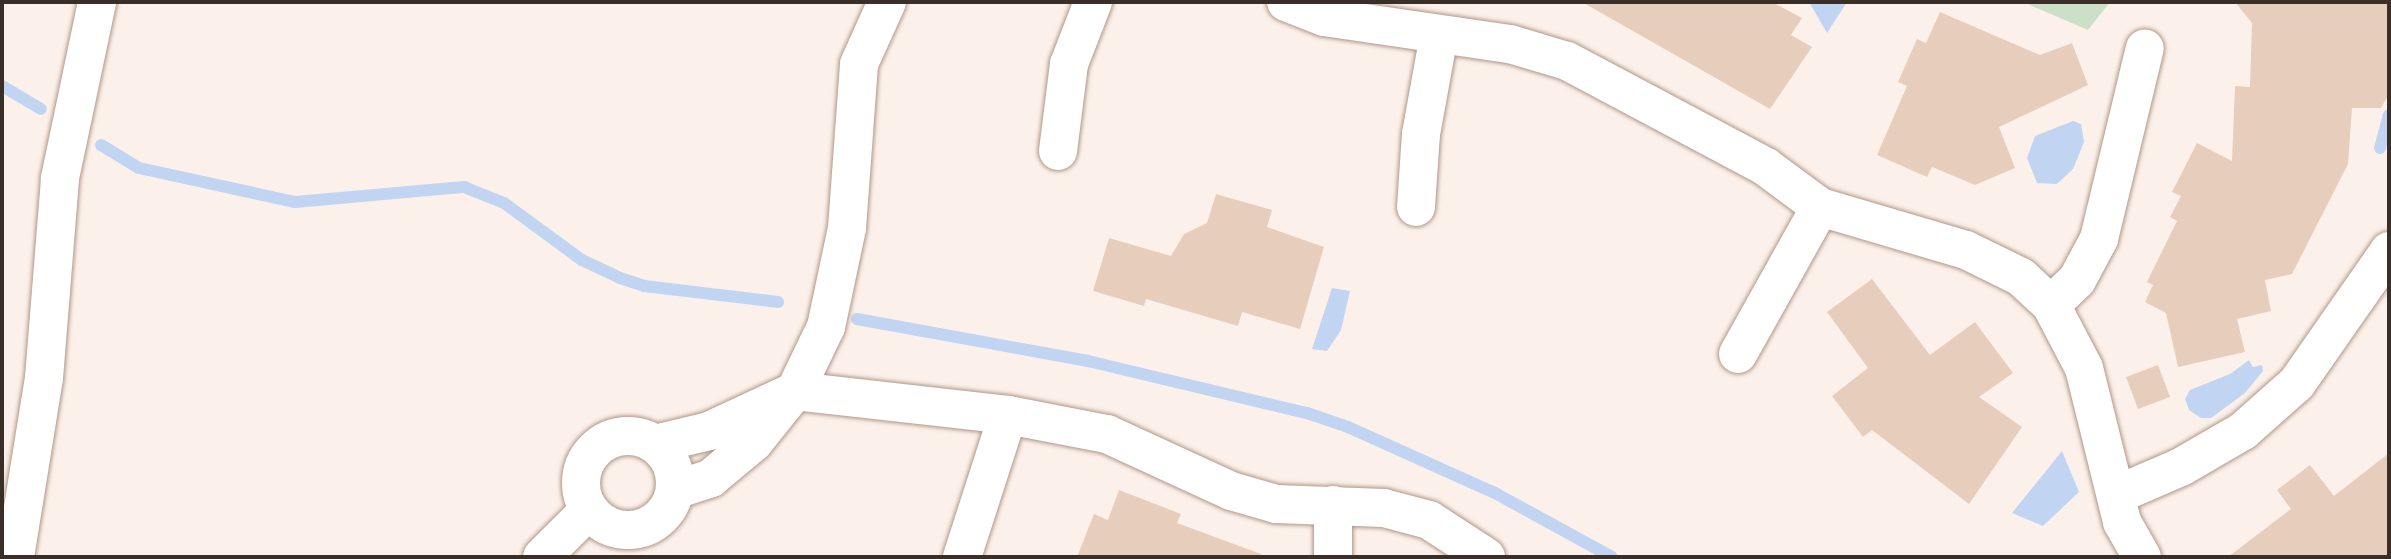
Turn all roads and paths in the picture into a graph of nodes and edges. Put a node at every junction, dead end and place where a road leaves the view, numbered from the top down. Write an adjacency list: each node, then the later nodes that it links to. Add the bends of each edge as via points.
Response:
1 (97, 2): 20 (street, via 60,178 44,378)
2 (887, 2): 13 (street, via 859,64 838,279 826,327)
3 (1093, 2): 7 (street, via 1069,64)
4 (1286, 2): 5 (street, via 1324,17)
5 (1438, 35): 8 (street, via 1421,134); 9 (street, via 1510,44 1567,61 1766,167)
6 (2145, 48): 11 (street, via 2099,239 2077,280)
7 (1058, 151)
8 (1416, 207)
9 (1820, 207): 11 (street, via 1983,257 2021,277); 12 (street)
10 (2389, 251): 17 (street, via 2297,383 2222,443)
11 (2051, 305): 17 (street, via 2084,368)
12 (1738, 354)
13 (795, 391): 14 (street); 15 (street, via 709,431); 16 (street, via 737,461 710,478)
14 (1008, 415): 18 (street, via 1107,434 1187,473 1276,504); 22 (street)
15 (655, 444): 16 (street, via 669,460); 19 (street, via 622,436 594,451 581,480)
16 (675, 490): 19 (street, via 665,512 647,527 615,528)
17 (2116, 495): 25 (street, via 2122,522)
18 (1333, 505): 23 (street); 24 (street, via 1384,508 1429,520)
19 (589, 510): 21 (street)
20 (15, 557)
21 (542, 557)
22 (962, 557)
23 (1333, 557)
24 (1486, 557)
25 (2142, 557)

